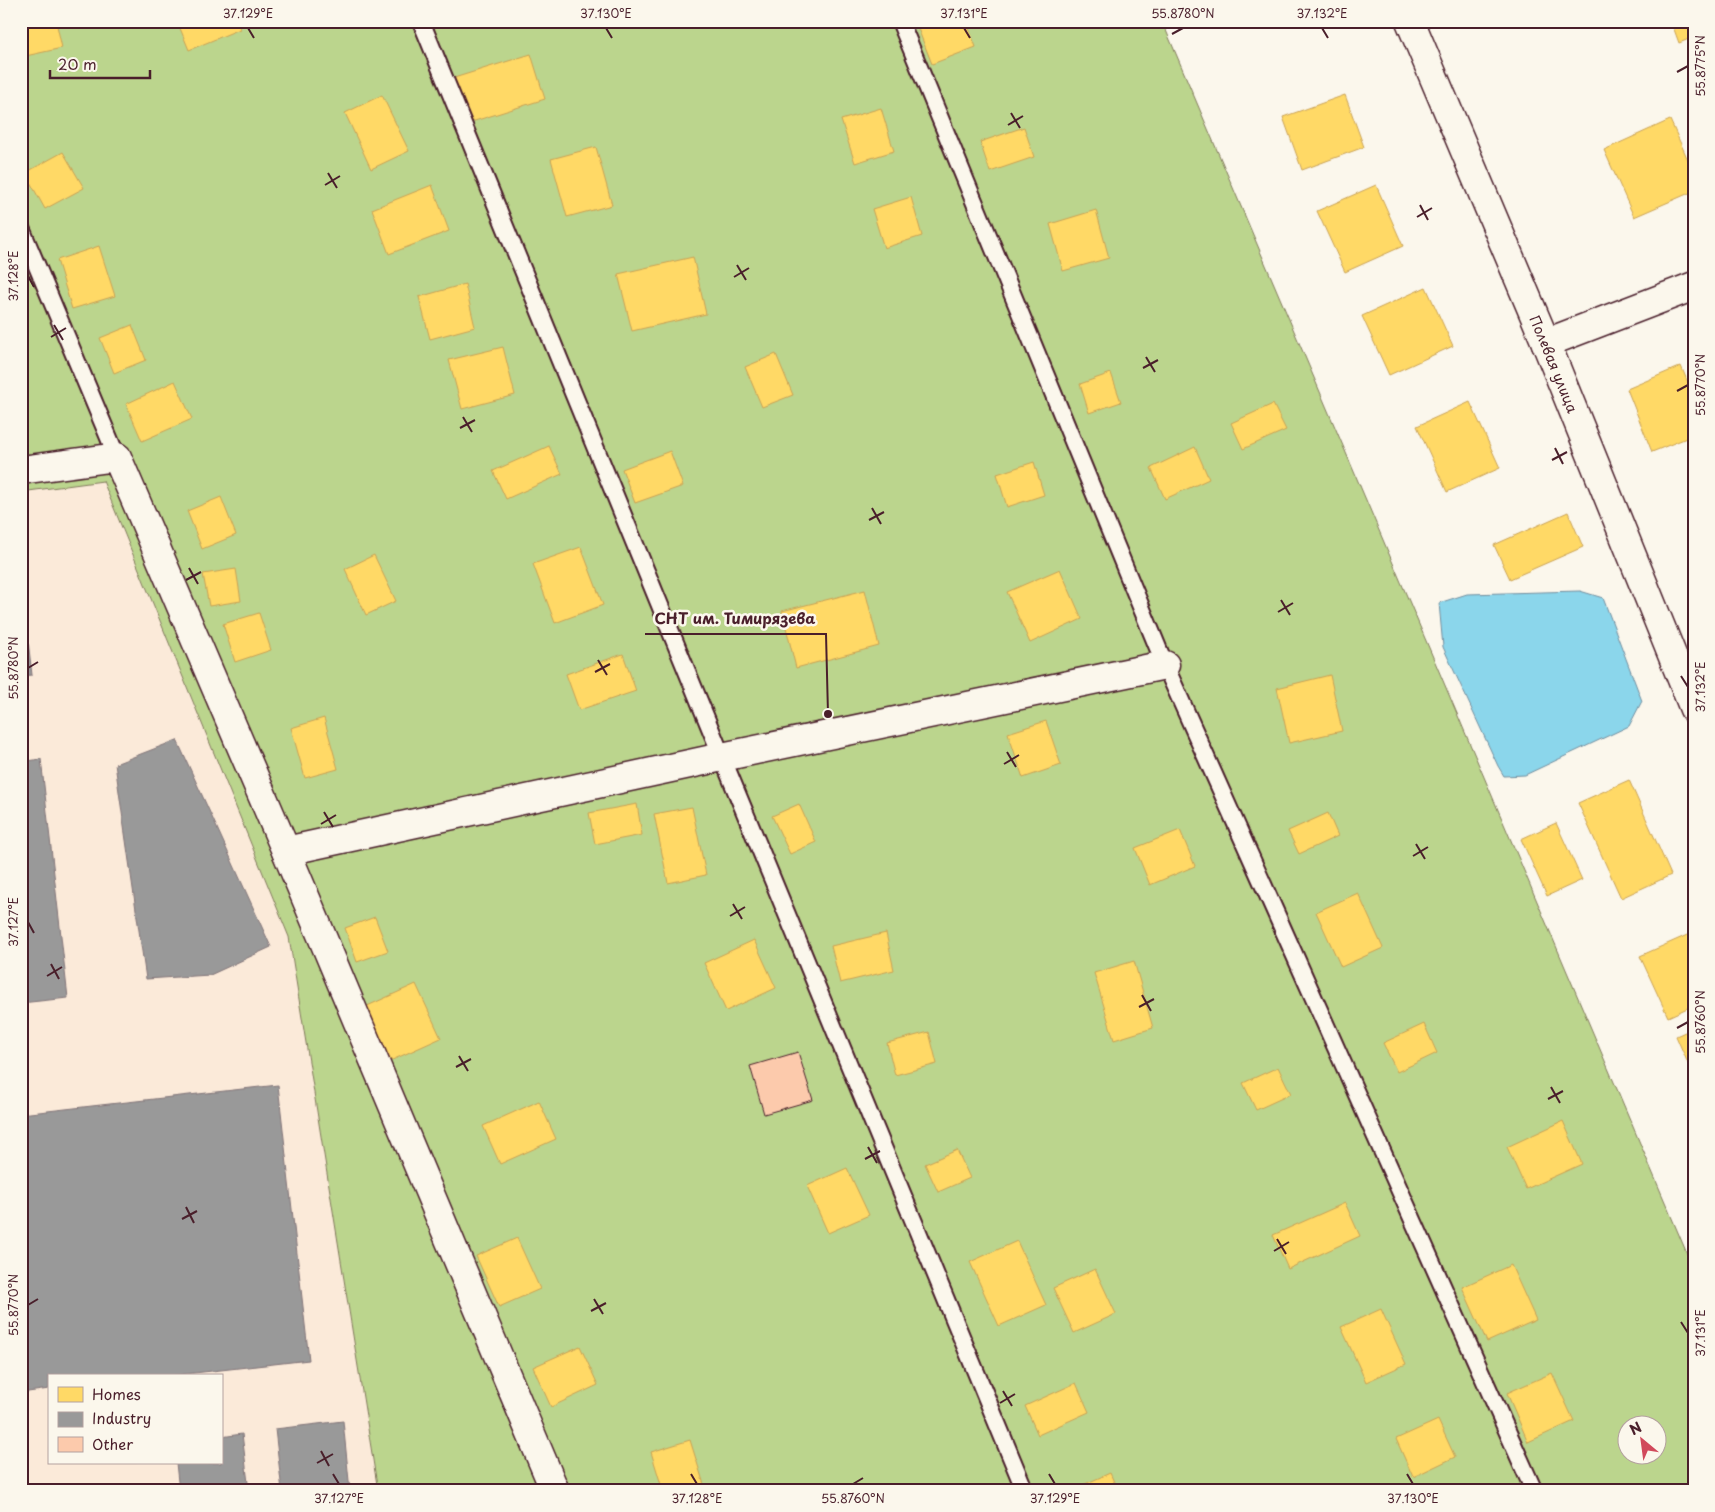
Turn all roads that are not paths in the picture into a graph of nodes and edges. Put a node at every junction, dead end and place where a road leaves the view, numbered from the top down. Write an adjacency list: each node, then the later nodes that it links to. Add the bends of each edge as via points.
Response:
1 (421, 21): 11 (lane)
2 (900, 21): 9 (lane)
3 (1410, 21): 6 (street, Полевая улица)
4 (21, 228): 7 (lane)
5 (1694, 286): 6 (street)
6 (1546, 343): 10 (street, Полевая улица)
7 (117, 457): 8 (street); 12 (street)
8 (21, 470)
9 (1165, 665): 11 (street); 15 (lane)
10 (1694, 709)
11 (722, 757): 12 (street); 14 (lane)
12 (286, 851): 13 (street)
13 (555, 1491)
14 (1025, 1491)
15 (1534, 1491)

